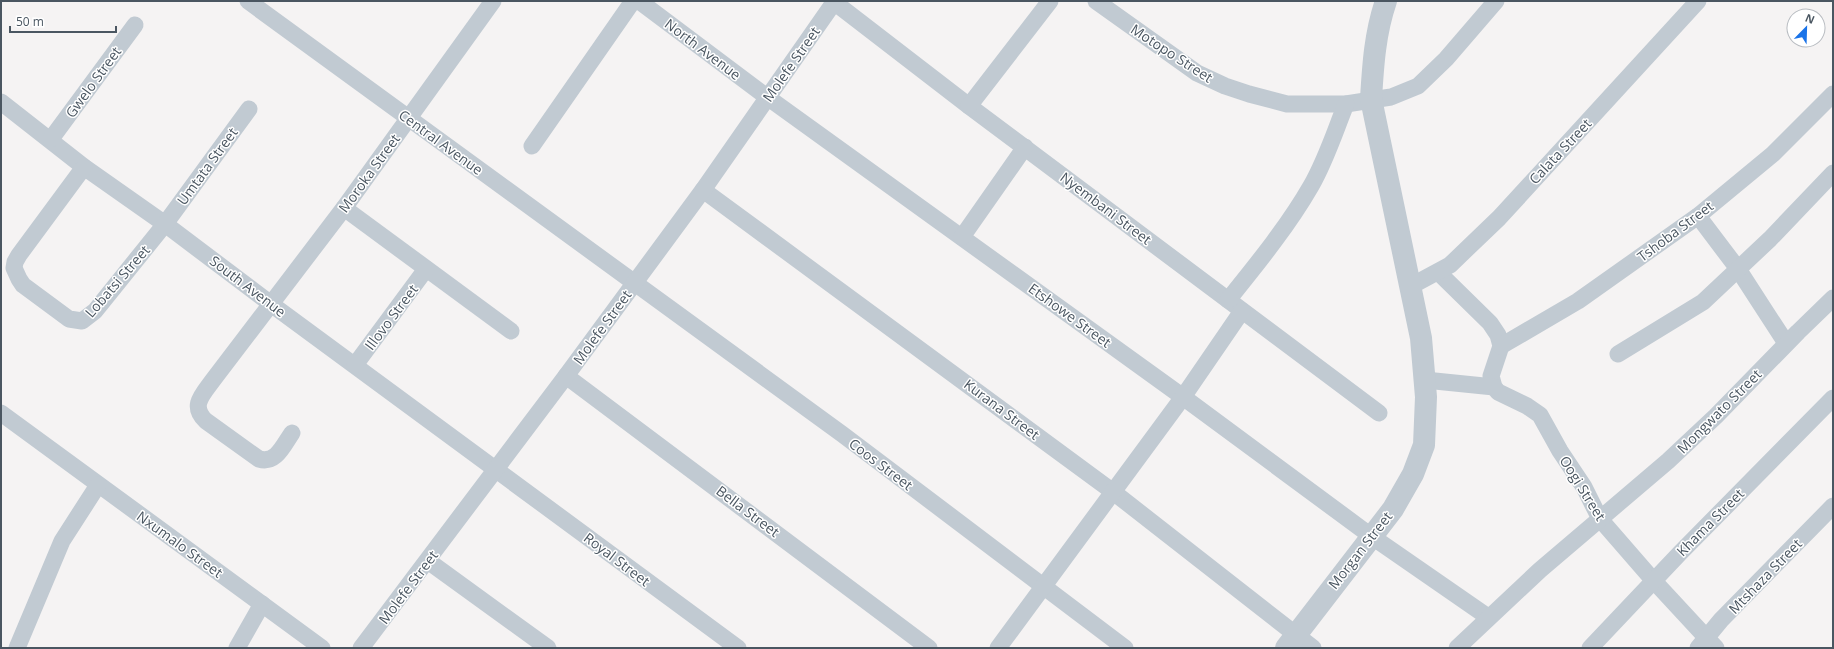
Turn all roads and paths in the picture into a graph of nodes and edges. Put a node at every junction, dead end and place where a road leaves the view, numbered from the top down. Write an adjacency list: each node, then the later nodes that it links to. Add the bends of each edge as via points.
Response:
1 (248, 1): 19 (street, Central Avenue)
2 (493, 1): 19 (street, Moroka Street)
3 (633, 1): 21 (street)
4 (639, 1): 13 (street, North Avenue)
5 (1050, 1): 17 (street)
6 (1096, 1): 16 (street, Motopo Street, via 1197,73 1225,86 1288,104)
7 (1496, 1): 14 (street, Motopo Street, via 1446,59 1418,86 1391,97)
8 (1698, 1): 32 (street, Calata Street, via 1499,218 1454,262)
9 (835, 2): 13 (street, Molefe Street); 17 (street, Nyembani Street)
10 (1383, 5): 14 (street, Morgan Street, via 1375,40)
11 (135, 25): 20 (street, Gwelo Street)
12 (1833, 94): 27 (street, Tshoba Street, via 1773,154)
13 (767, 97): 25 (street, Molefe Street); 29 (street, Etshowe Street)
14 (1371, 99): 16 (street, Motopo Street); 34 (street, Morgan Street)
15 (1, 102): 20 (street, South Avenue)
16 (1346, 104): 36 (street, via 1311,186)
17 (969, 106): 22 (street, Nyembani Street)
18 (249, 109): 28 (street, Umtata Street)
19 (408, 118): 26 (street, Moroka Street); 33 (street, Central Avenue)
20 (51, 139): 23 (street, South Avenue)
21 (532, 146)
22 (1025, 146): 29 (street); 36 (street, Nyembani Street)
23 (84, 167): 28 (street, South Avenue); 28 (street, Lobatsi Street, via 49,212 14,264 23,285 69,319 82,321 95,311)
24 (1833, 173): 31 (street)
25 (703, 190): 33 (street, Molefe Street); 54 (street, Kurana Street)
26 (344, 208): 30 (street); 37 (street, Moroka Street)
27 (1698, 216): 31 (street); 41 (street, Tshoba Street, via 1578,301)
28 (165, 224): 37 (street, South Avenue)
29 (962, 237): 47 (street, Etshowe Street)
30 (426, 269): 39 (street); 43 (street, Illovo Street)
31 (1738, 269): 40 (street); 42 (street, via 1703,302)
32 (1439, 273): 34 (street, Calata Street); 41 (street, via 1490,322)
33 (634, 283): 44 (street, Molefe Street); 60 (street, Coos Street, via 842,434)
34 (1411, 286): 45 (street, Morgan Street, via 1421,338)
35 (1833, 298): 40 (street, Mongwato Street)
36 (1228, 300): 38 (street, Nyembani Street)
37 (272, 304): 43 (street, South Avenue); 51 (street, via 205,391 197,408 200,416 258,459 274,458)
38 (1242, 310): 47 (street); 50 (street, Nyembani Street)
39 (510, 331)
40 (1786, 343): 56 (street, Mongwato Street, via 1705,426)
41 (1501, 346): 46 (street, via 1492,374)
42 (1618, 354)
43 (355, 365): 52 (street, South Avenue)
44 (566, 376): 52 (street, Molefe Street); 71 (street, Bella Street)
45 (1425, 380): 46 (street, Oogi Street); 57 (street, Morgan Street, via 1424,445 1402,494)
46 (1494, 388): 56 (street, Oogi Street, via 1540,415 1560,452 1584,487)
47 (1183, 397): 54 (street); 57 (street, Etshowe Street)
48 (1833, 398): 59 (street, Khama Street)
49 (1, 413): 53 (street, Nxumalo Street)
50 (1379, 413)
51 (292, 433)
52 (496, 469): 58 (street, Molefe Street); 70 (street, Royal Street)
53 (98, 485): 61 (street, Nxumalo Street); 65 (street, via 62,541)
54 (1112, 491): 60 (street); 63 (street, Kurana Street)
55 (1833, 506): 64 (street, Mtshaza Street, via 1751,589)
56 (1600, 519): 59 (street, Oogi Street); 62 (street, Mongwato Street)
57 (1371, 536): 62 (street, Etshowe Street); 63 (street, Morgan Street)
58 (428, 560): 68 (street, Molefe Street); 69 (street)
59 (1653, 580): 64 (street, Oogi Street); 76 (street, Khama Street)
60 (1042, 586): 72 (street); 73 (street, Coos Street)
61 (262, 604): 66 (street); 67 (street, Nxumalo Street)
62 (1488, 617): 75 (street, Mongwato Street)
63 (1291, 641): 74 (street, Kurana Street)
64 (1707, 645)
65 (17, 648)
66 (237, 648)
67 (322, 648)
68 (361, 648)
69 (548, 648)
70 (738, 648)
71 (929, 648)
72 (998, 648)
73 (1125, 648)
74 (1313, 648)
75 (1457, 648)
76 (1590, 648)

